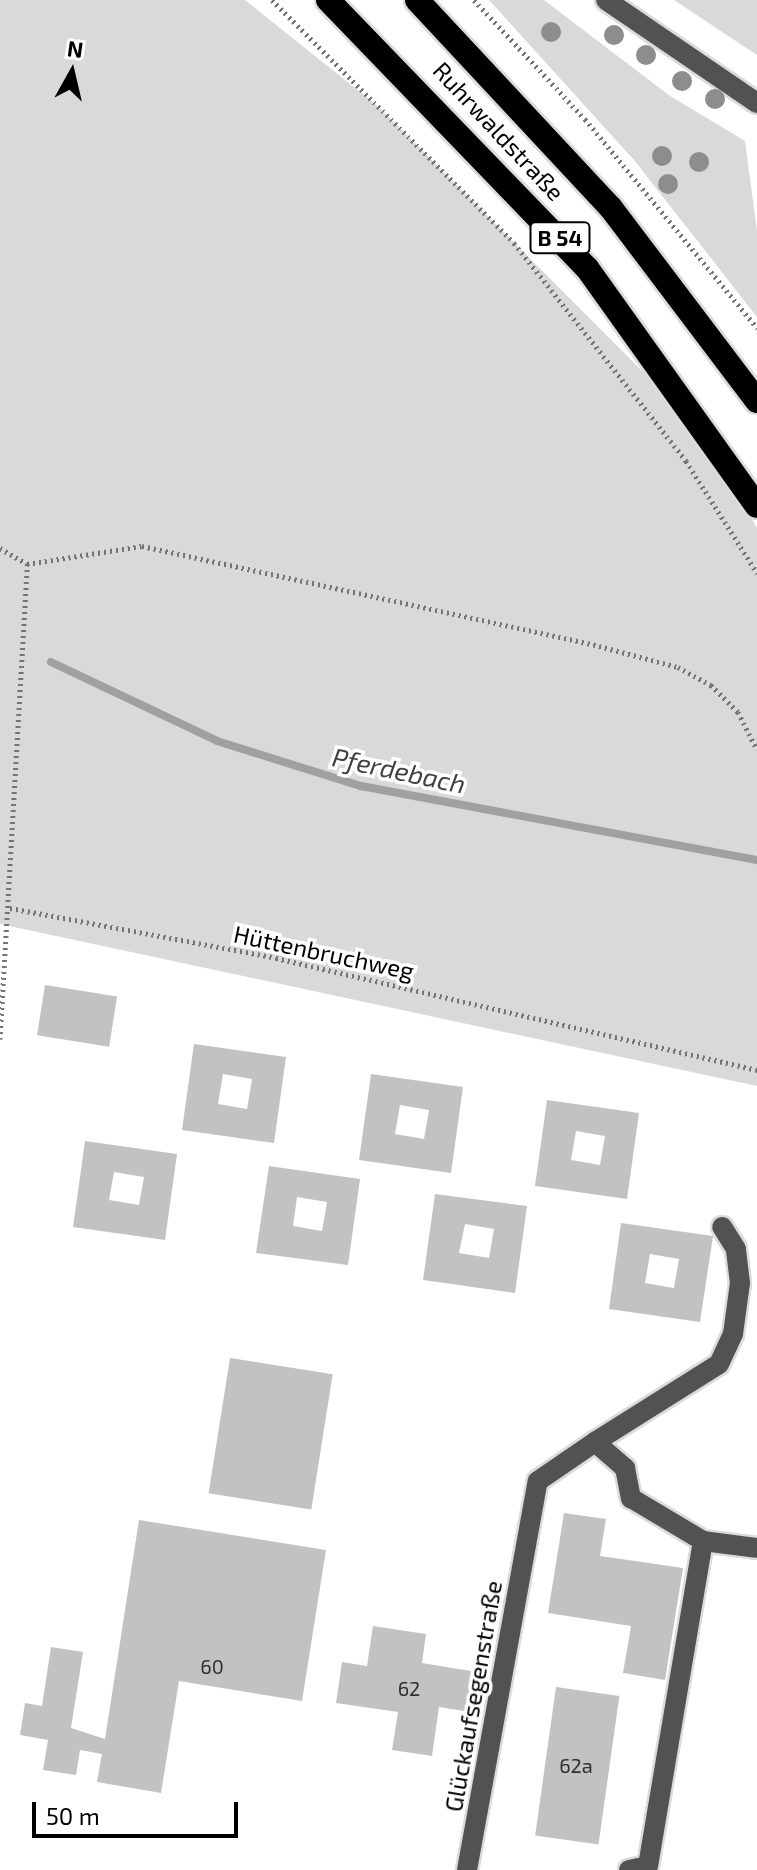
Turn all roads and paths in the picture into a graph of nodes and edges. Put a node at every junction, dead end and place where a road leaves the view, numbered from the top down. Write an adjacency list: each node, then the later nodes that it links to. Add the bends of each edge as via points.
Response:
1 (272, 0): 12 (path, via 514,243 686,461)
2 (328, 0): 9 (highway, Ruhrwaldstraße / B 54, via 587,268)
3 (417, 0): 8 (highway, Ruhrwaldstraße / B 54, via 611,208)
4 (474, 0): 7 (path, via 585,119)
5 (606, 0): 6 (street)
6 (757, 103)
7 (757, 328)
8 (757, 401)
9 (757, 506)
10 (0, 548): 11 (path)
11 (27, 564): 13 (path, via 142,546 599,646 678,667 711,685 738,712); 14 (path)
12 (757, 573)
13 (757, 750)
14 (10, 908): 15 (path); 16 (path, Hüttenbruchweg, via 276,958)
15 (0, 1039)
16 (757, 1070)
17 (722, 1227): 18 (street, Glückaufsegenstraße, via 736,1249 740,1283 733,1334 719,1364)
18 (595, 1442): 19 (street, via 625,1468 631,1498); 21 (street, Glückaufsegenstraße, via 538,1481)
19 (703, 1541): 20 (street); 22 (street, via 648,1866)
20 (757, 1548)
21 (467, 1870)
22 (629, 1870)

